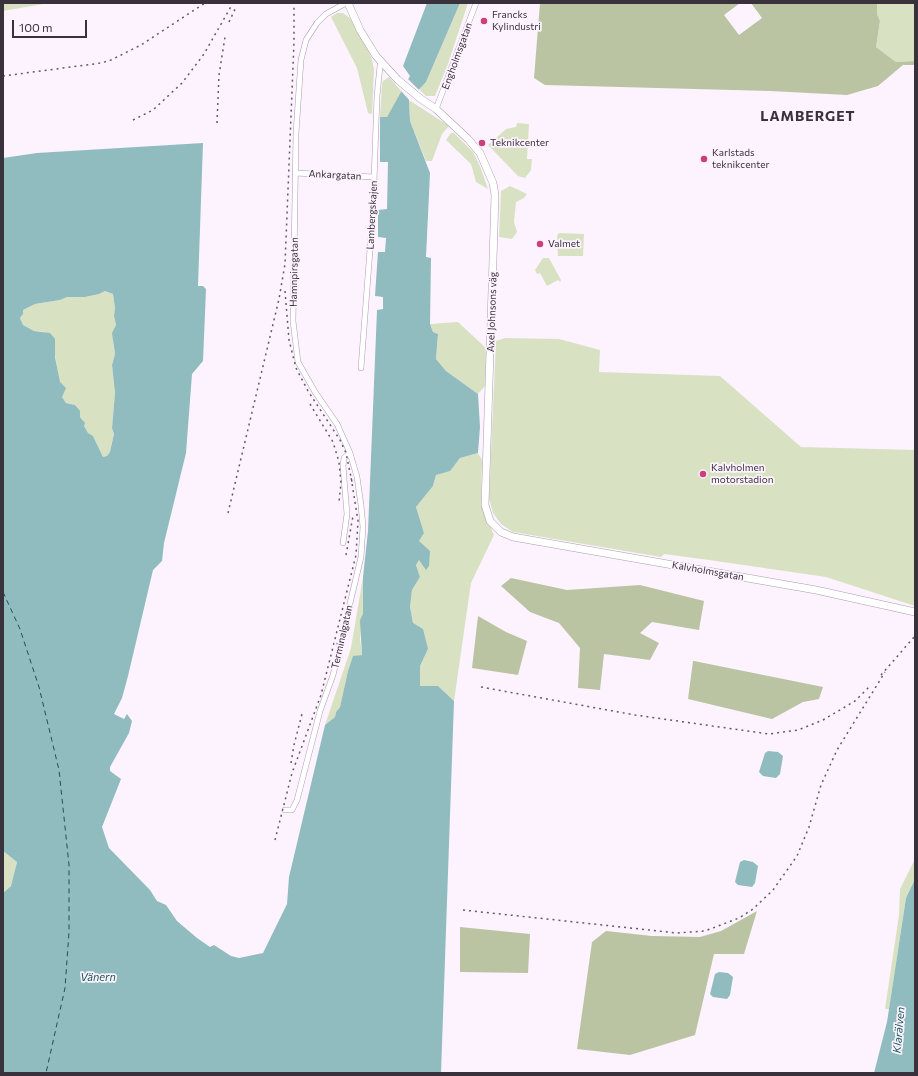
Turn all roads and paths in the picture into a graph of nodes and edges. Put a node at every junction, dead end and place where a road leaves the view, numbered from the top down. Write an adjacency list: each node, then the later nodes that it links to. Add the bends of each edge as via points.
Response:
1 (347, 3): 3 (street, Axel Johnsons väg, via 360,30); 5 (street, Hamnpirsgatan, via 326,14 312,31 303,49 296,126)
2 (476, 3): 4 (street, Engholmsgatan)
3 (383, 64): 4 (street, Axel Johnsons väg, via 396,78); 6 (street, Lambergskajen, via 380,66 376,96)
4 (436, 109): 9 (street, Axel Johnsons väg, via 480,153 493,183 495,196 485,505 490,520)
5 (296, 173): 6 (street, Ankargatan); 8 (street, Hamnpirsgatan, via 293,321 298,362 337,424)
6 (374, 177): 7 (street, Lambergskajen)
7 (362, 368)
8 (350, 453): 10 (street, via 344,458 343,466 347,514); 12 (street, Terminalgatan, via 361,505 361,558 333,675 320,711 297,800 292,810)
9 (501, 532): 11 (street, Kalvholmsgatan, via 512,537 816,590)
10 (343, 543)
11 (915, 612)
12 (285, 810)

